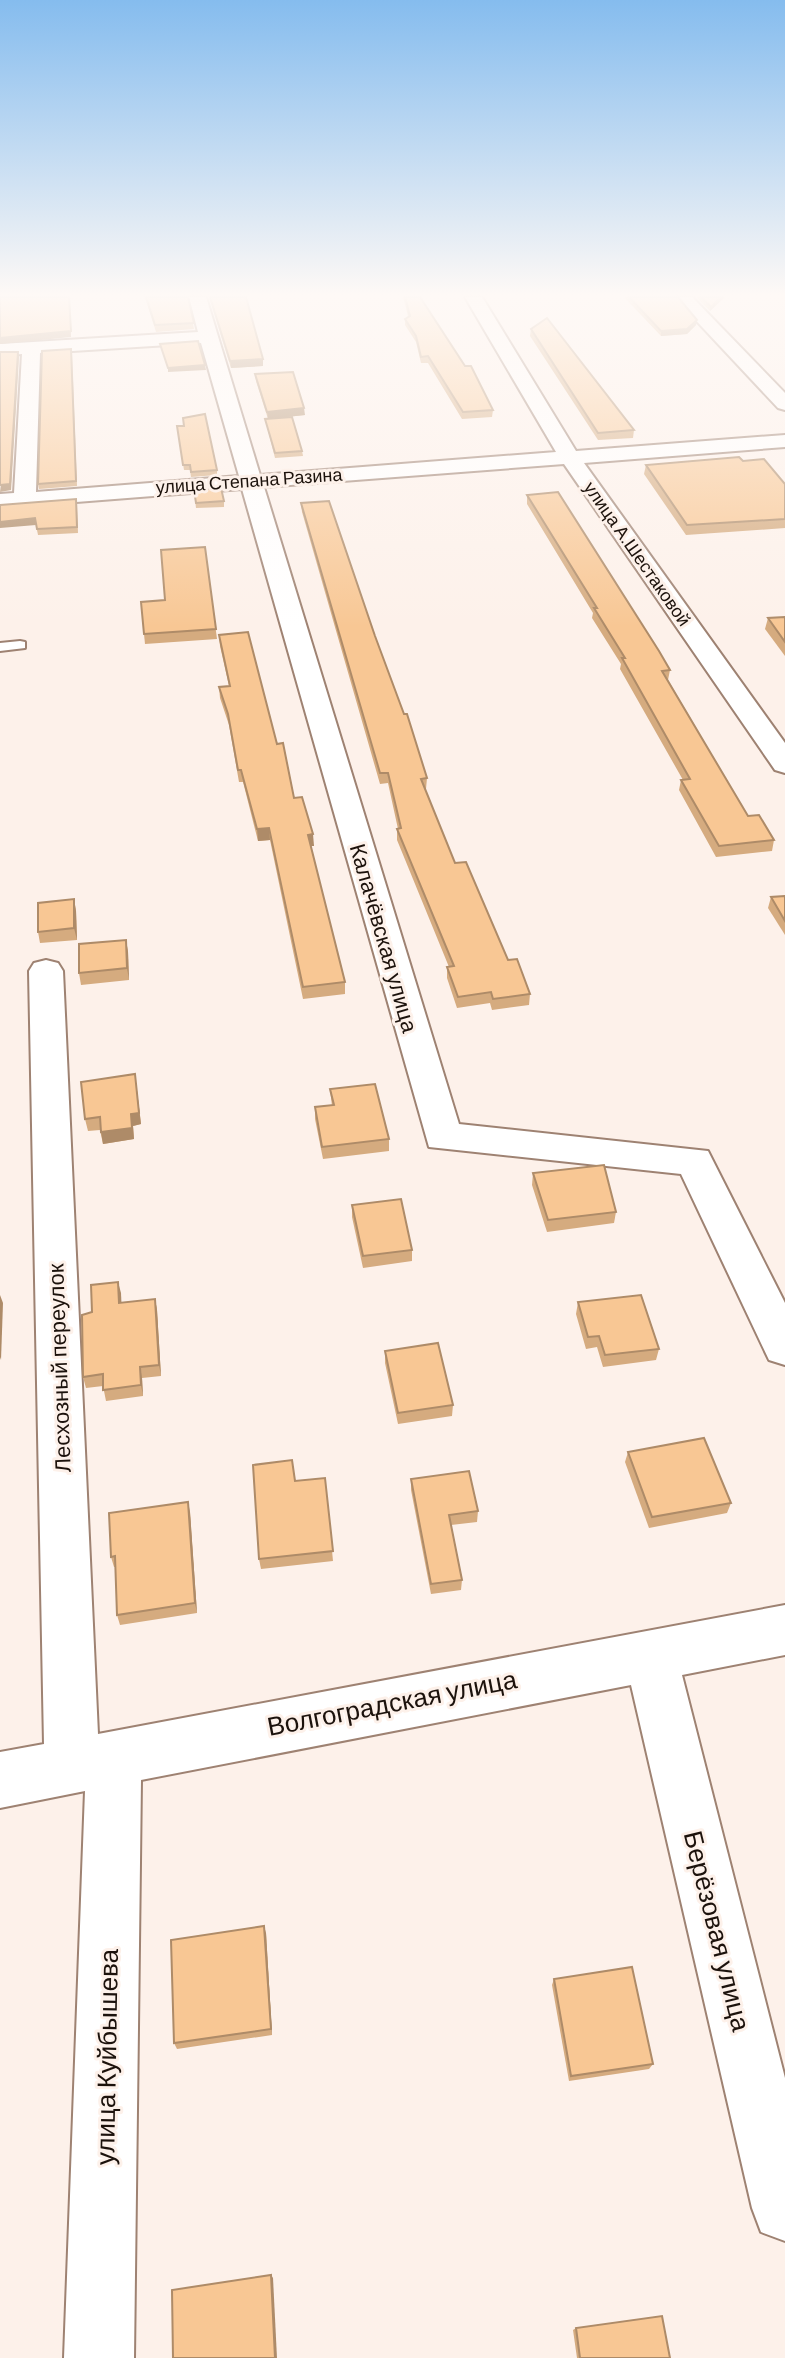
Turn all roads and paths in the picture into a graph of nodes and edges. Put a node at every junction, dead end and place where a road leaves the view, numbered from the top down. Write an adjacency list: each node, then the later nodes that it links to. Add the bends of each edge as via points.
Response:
1 (22, 407): 7 (street)
2 (228, 407): 6 (street, Калачёвская улица)
3 (539, 407): 5 (street, улица А.Шестаковой)
4 (785, 441): 5 (street, улица Степана Разина)
5 (570, 458): 6 (street, улица Степана Разина); 11 (street, улица А.Шестаковой)
6 (249, 481): 7 (street, улица Степана Разина); 13 (street, Калачёвская улица, via 443,1137 694,1161)
7 (25, 499): 8 (street, улица Степана Разина)
8 (0, 501)
9 (20, 645): 10 (lane)
10 (0, 647)
11 (785, 764)
12 (46, 971): 16 (street, Лесхозный переулок)
13 (785, 1347)
14 (785, 1630): 15 (street, Волгоградская улица)
15 (650, 1654): 16 (street, Волгоградская улица); 18 (street, Берёзовая улица)
16 (93, 1761): 17 (street, Волгоградская улица); 19 (street, улица Куйбышева)
17 (0, 1780)
18 (785, 2208)
19 (99, 2358)

